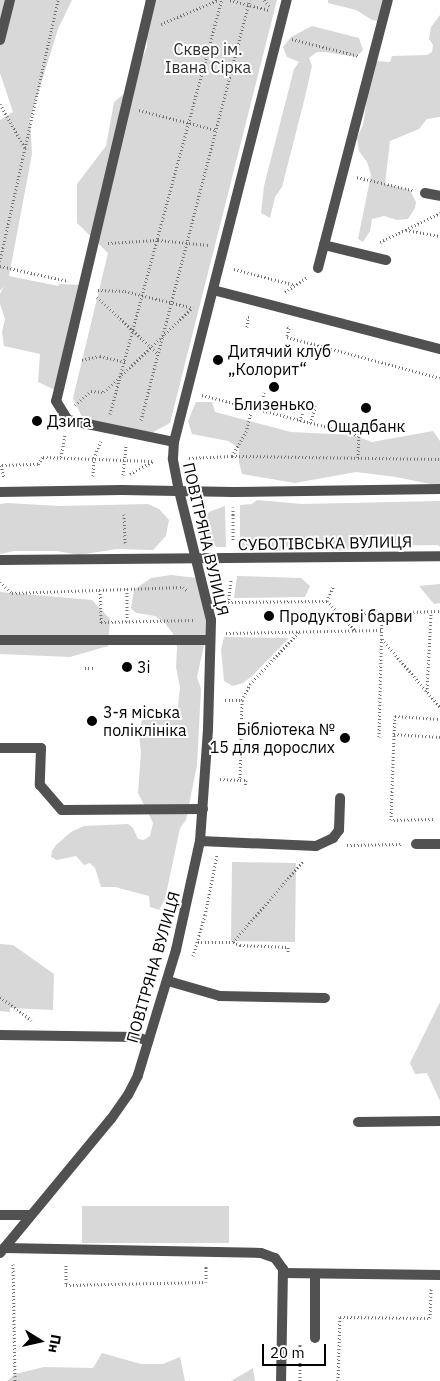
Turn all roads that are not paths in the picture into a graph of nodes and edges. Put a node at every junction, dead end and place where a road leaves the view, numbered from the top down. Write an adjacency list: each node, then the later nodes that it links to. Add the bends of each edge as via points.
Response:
1 (10, 0): 5 (street)
2 (151, 0): 13 (street, via 56,401 68,420)
3 (287, 0): 11 (street, ПОВІТРЯНА ВУЛИЦЯ)
4 (388, 0): 8 (street)
5 (0, 40)
6 (424, 192): 7 (street)
7 (440, 196)
8 (324, 245): 9 (street); 10 (street)
9 (386, 260)
10 (318, 268)
11 (213, 290): 12 (street); 13 (street, ПОВІТРЯНА ВУЛИЦЯ)
12 (440, 349)
13 (174, 442): 15 (street, ПОВІТРЯНА ВУЛИЦЯ, via 173,459)
14 (440, 490): 15 (street)
15 (179, 491): 16 (street); 18 (street, ПОВІТРЯНА ВУЛИЦЯ)
16 (0, 492)
17 (440, 556): 18 (street, СУБОТІВСЬКА ВУЛИЦЯ)
18 (196, 559): 19 (street, СУБОТІВСЬКА ВУЛИЦЯ); 21 (street, ПОВІТРЯНА ВУЛИЦЯ, via 211,620)
19 (0, 560)
20 (0, 640): 21 (street)
21 (210, 640): 24 (street, ПОВІТРЯНА ВУЛИЦЯ)
22 (0, 748): 24 (street, via 41,748 40,785 62,810)
23 (340, 798): 25 (street, via 339,830 333,838 316,846)
24 (203, 809): 25 (street, ПОВІТРЯНА ВУЛИЦЯ)
25 (200, 841): 28 (street, ПОВІТРЯНА ВУЛИЦЯ)
26 (416, 844): 27 (street)
27 (440, 844)
28 (168, 981): 29 (street, via 220,996); 31 (street, ПОВІТРЯНА ВУЛИЦЯ)
29 (325, 998)
30 (0, 1035): 31 (street, via 137,1037)
31 (148, 1041): 35 (street, ПОВІТРЯНА ВУЛИЦЯ, via 128,1095)
32 (440, 1121): 33 (street)
33 (358, 1122)
34 (0, 1215): 35 (street)
35 (30, 1215): 36 (street, ПОВІТРЯНА ВУЛИЦЯ)
36 (2, 1251): 37 (street, via 261,1253 275,1258)
37 (283, 1273): 38 (street); 41 (street)
38 (315, 1274): 39 (street); 40 (street)
39 (440, 1275)
40 (315, 1338)
41 (281, 1381)

